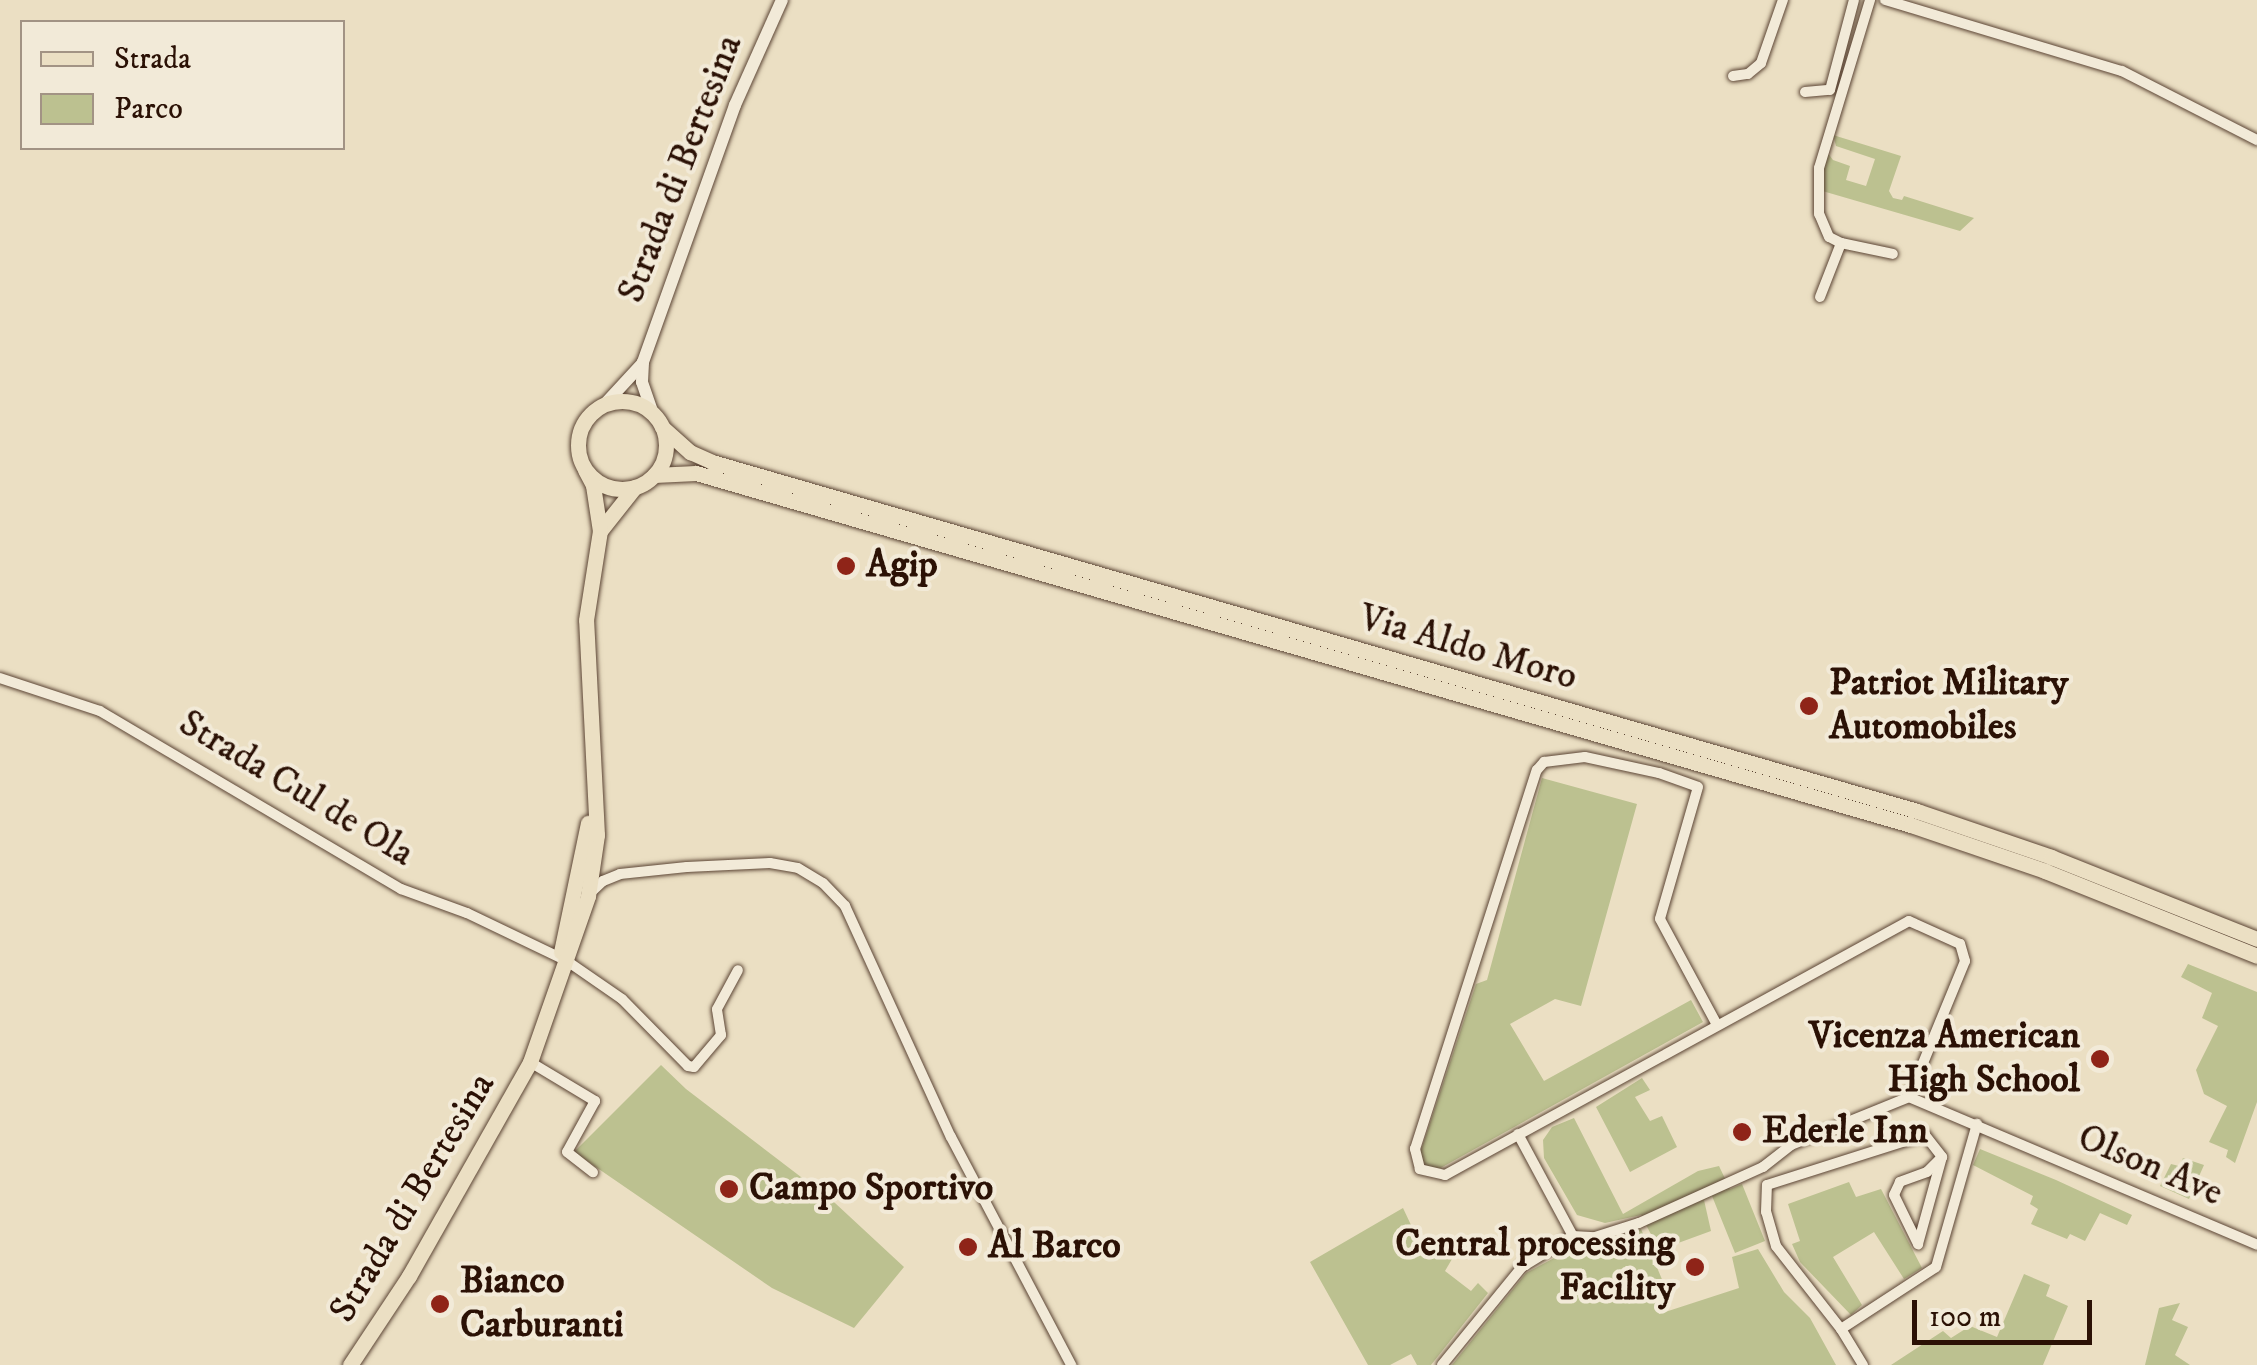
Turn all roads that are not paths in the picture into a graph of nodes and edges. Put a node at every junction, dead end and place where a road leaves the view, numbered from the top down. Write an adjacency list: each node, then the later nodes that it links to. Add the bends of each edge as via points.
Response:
1 (782, 0): 14 (street, Strada di Bertesina, via 735,105)
2 (1783, 0): 6 (street, via 1762,63)
3 (1854, 0): 7 (street, via 1830,90)
4 (1870, 0): 9 (street, via 1818,168)
5 (1884, 0): 8 (street, via 2122,71)
6 (1733, 76)
7 (1805, 92)
8 (2257, 140)
9 (1819, 214): 10 (street); 11 (street, via 1828,237)
10 (1835, 216)
11 (1841, 242): 12 (street); 13 (street)
12 (1893, 254)
13 (1820, 297)
14 (643, 362): 15 (street, Strada di Bertesina); 16 (street, Strada di Bertesina, via 642,382)
15 (604, 404): 16 (main road, via 636,403); 17 (main road, Strada di Bertesina, via 578,437)
16 (658, 421): 18 (main road, Strada di Bertesina, via 666,447); 27 (main road, Via Aldo Moro, via 690,452 712,462 1916,811)
17 (585, 470): 19 (main road, via 607,487); 20 (main road, Strada di Bertesina)
18 (654, 475): 19 (main road, Strada di Bertesina); 28 (main road, Via Aldo Moro, via 696,473 1911,825)
19 (635, 487): 20 (main road, Strada di Bertesina)
20 (600, 531): 22 (main road, Strada di Bertesina, via 586,620)
21 (0, 678): 29 (street, Strada Cul de Ola, via 100,710 401,888)
22 (592, 804): 23 (main road, Strada di Bertesina); 24 (main road, Strada di Bertesina)
23 (587, 837): 26 (street, via 586,870); 29 (main road, Strada di Bertesina)
24 (595, 855): 25 (street); 26 (main road, Strada di Bertesina)
25 (620, 874): 26 (street); 44 (street, via 770,863 798,868 824,883 844,906 951,1137)
26 (597, 879): 29 (main road, Strada di Bertesina)
27 (2257, 939)
28 (2257, 956)
29 (563, 960): 30 (street, via 622,999 688,1066 721,1035 719,1001); 32 (main road, Strada di Bertesina)
30 (738, 970)
31 (1716, 1024): 33 (street, via 1909,922 1960,944 1965,961); 35 (street); 35 (street, via 1660,919 1698,787 1585,758 1544,762 1414,1157 1420,1169 1445,1174)
32 (530, 1062): 38 (street, Strada di Bertesina, via 594,1102 567,1152); 43 (main road, Strada di Bertesina, via 409,1276)
33 (1909, 1097): 34 (street, Olson Ave); 37 (street, via 1791,1146)
34 (1976, 1124): 41 (street, Olson Ave); 42 (street, via 1936,1267)
35 (1518, 1134): 40 (street)
36 (1942, 1157): 36 (street, via 1927,1172 1900,1182 1894,1195 1918,1244); 39 (street, via 1925,1136)
37 (1763, 1167): 39 (street); 40 (street, via 1639,1223 1595,1237)
38 (593, 1172)
39 (1767, 1186): 42 (street, via 1776,1246)
40 (1573, 1236): 45 (street, via 1522,1266)
41 (2257, 1245)
42 (1840, 1329): 46 (street)
43 (350, 1365)
44 (1071, 1365)
45 (1442, 1365)
46 (1863, 1365)

